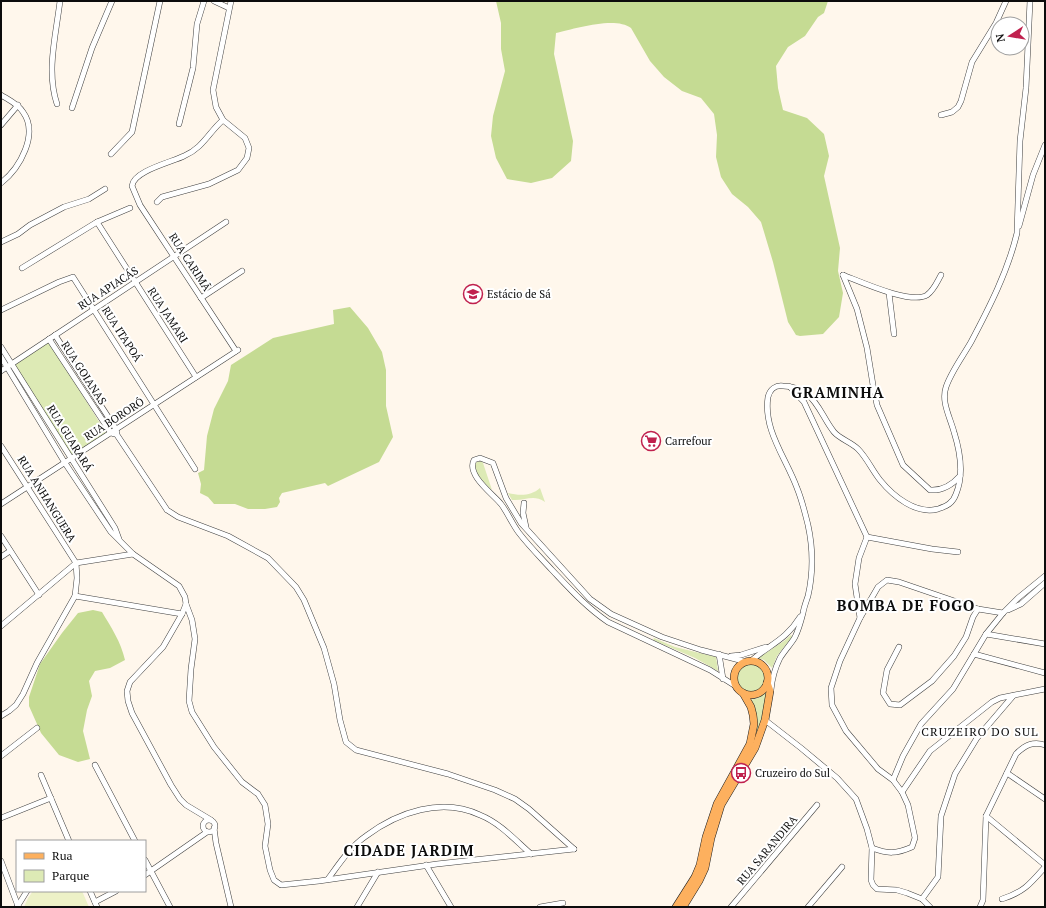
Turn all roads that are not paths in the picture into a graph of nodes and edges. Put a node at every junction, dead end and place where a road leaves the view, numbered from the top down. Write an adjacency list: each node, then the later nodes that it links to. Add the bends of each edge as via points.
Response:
1 (60, 1): 11 (street, via 52,69)
2 (112, 1): 13 (street, via 92,48)
3 (160, 1): 19 (street, via 132,132)
4 (204, 1): 16 (street, via 197,24 193,68)
5 (214, 1): 9 (street)
6 (231, 1): 9 (street)
7 (1006, 1): 14 (street, via 972,62 961,102 952,112)
8 (1030, 1): 26 (street)
9 (229, 8): 15 (street, via 213,90 216,107)
10 (1, 95): 12 (street)
11 (57, 104)
12 (18, 105): 17 (street); 20 (street, via 30,125 28,138 19,164)
13 (72, 108)
14 (942, 115)
15 (223, 120): 22 (street, via 245,138 249,148 247,158 238,170 209,184 162,197); 28 (street, RUA CARIMÃ, via 205,142 186,155 140,174 132,183 140,205)
16 (179, 124)
17 (1, 125)
18 (1045, 145): 26 (street, via 1033,175)
19 (111, 154)
20 (1, 183)
21 (105, 189): 27 (street, via 89,199 64,207)
22 (157, 202)
23 (130, 208): 24 (street)
24 (97, 222): 29 (street); 32 (street, RUA JAMARI)
25 (226, 222): 28 (street, RUA APIACÁS)
26 (1017, 233): 55 (street, via 1007,268 944,394 956,438)
27 (1, 242)
28 (174, 256): 32 (street, RUA APIACÁS); 34 (street, RUA CARIMÃ)
29 (22, 268)
30 (242, 271): 34 (street)
31 (941, 275): 33 (street, via 934,287 924,296)
32 (135, 282): 35 (street, RUA APIACÁS); 45 (street, RUA JAMARI)
33 (889, 293): 37 (street); 55 (street, via 843,275 857,308 868,348 877,405 903,465 924,486 939,491)
34 (201, 298): 41 (street, RUA CARIMÃ)
35 (94, 309): 36 (street, RUA ITAPOÁ, via 73,277); 38 (street, RUA APIACÁS); 48 (street, RUA ITAPOÁ)
36 (1, 310)
37 (894, 334)
38 (56, 335): 39 (street, RUA APIACÁS); 49 (street, RUA GOIANAS)
39 (49, 339): 43 (street, RUA APIACÁS); 50 (street, RUA GOIANAS)
40 (1, 347): 43 (street, RUA GUARARÁ)
41 (237, 350): 45 (street, RUA BORORÓ)
42 (1, 357): 43 (street, RUA GUARARÁ)
43 (9, 365): 44 (street, RUA APIACÁS); 47 (street, RUA GUARARÁ)
44 (1, 371)
45 (196, 377): 48 (street, RUA BORORÓ)
46 (790, 387): 55 (street, via 807,393 814,400 836,435 858,449 881,481 901,500 917,508 934,510 947,506 956,495); 64 (street, via 804,402); 77 (street, via 776,386 772,389 767,406 770,426 797,488 808,527 812,572)
47 (28, 395): 52 (street, RUA GUARARÁ); 53 (street, RUA GUARARÁ)
48 (155, 404): 49 (street, RUA BORORÓ); 54 (street, RUA ITAPOÁ)
49 (117, 432): 50 (street, RUA BORORÓ); 121 (street, RUA GOIANAS, via 167,510 258,552 268,558 296,587 324,648 346,742 356,750 448,774 515,799 529,808 574,849)
50 (111, 433): 52 (street, RUA BORORÓ)
51 (1, 446): 56 (street, RUA ANHANGUERA)
52 (71, 459): 53 (street, RUA BORORÓ); 61 (street, RUA GUARARÁ)
53 (65, 462): 56 (street, RUA BORORÓ); 61 (street, RUA GUARARÁ)
54 (195, 469)
55 (961, 475)
56 (28, 487): 58 (street, RUA BORORÓ); 69 (street, RUA ANHANGUERA)
57 (524, 503): 62 (street, via 524,522)
58 (1, 504)
59 (509, 504): 60 (street); 60 (street, via 493,463 476,458 472,463 478,480); 62 (street)
60 (501, 505): 91 (street, via 519,532 593,612 608,622 710,670)
61 (100, 510): 67 (street, RUA GUARARÁ, via 115,528 119,540)
62 (531, 534): 85 (street, via 590,600 608,612 662,637)
63 (1, 536): 65 (street)
64 (867, 537): 66 (street); 79 (street, via 859,558 855,584)
65 (10, 551): 68 (street); 72 (street)
66 (958, 552)
67 (133, 554): 69 (street); 74 (street, RUA GUARARÁ, via 179,586)
68 (1, 557)
69 (76, 563): 72 (street); 73 (street)
70 (1045, 576): 76 (street)
71 (1045, 583): 76 (street, via 1021,604)
72 (39, 595): 80 (street)
73 (75, 596): 78 (street); 98 (street, via 37,663 23,694 16,705)
74 (186, 604): 78 (street); 130 (street, RUA GUARARÁ, via 195,639 189,701 192,712 214,747 242,782 258,794 265,805 268,824 265,846 274,880 281,885)
75 (978, 609): 76 (street); 79 (street, via 887,580 878,586); 84 (street, via 954,656 932,681 900,705 890,704 883,693 887,670)
76 (1004, 612): 81 (street)
77 (803, 613): 82 (street, via 794,627); 89 (street, via 794,639)
78 (182, 614): 112 (street, via 163,647 130,682 127,691 132,713 171,785 186,805)
79 (860, 618): 107 (street, via 833,681 832,705 846,731 878,769)
80 (1, 626)
81 (986, 634): 83 (street); 86 (street)
82 (775, 644): 87 (street, via 741,655); 88 (street)
83 (1045, 644)
84 (899, 647)
85 (719, 654): 87 (street); 91 (street)
86 (974, 654): 90 (street); 107 (street, via 953,689 921,724)
87 (728, 656): 88 (street)
88 (749, 662): 92 (main road, via 763,666); 93 (main road, via 742,664 736,672 734,677)
89 (774, 671): 92 (street); 95 (street)
90 (1045, 673)
91 (726, 681): 93 (street); 100 (main road, via 736,689 746,703)
92 (768, 681): 95 (main road); 96 (main road, via 759,694)
93 (737, 687): 96 (main road)
94 (1045, 689): 97 (street)
95 (770, 691): 99 (main road)
96 (743, 693): 100 (main road, via 751,707)
97 (1013, 696): 108 (street, via 992,702 930,751); 134 (street, via 977,738 955,774 941,816 938,877)
98 (1, 716)
99 (765, 720): 120 (street, via 846,787 856,799); 146 (main road, via 755,748 722,805 711,838 706,868)
100 (754, 724): 145 (main road, via 750,744 717,804 695,877)
101 (37, 728): 103 (street)
102 (1045, 745): 105 (street, via 1039,743 1023,747 1016,754)
103 (1, 756)
104 (95, 765): 119 (street)
105 (1007, 773): 110 (street); 113 (street)
106 (41, 775): 109 (street)
107 (893, 780): 108 (street)
108 (902, 792): 120 (street, via 908,805 915,838 912,847 900,852 882,852)
109 (51, 798): 114 (street); 118 (street)
110 (1045, 799)
111 (816, 805): 138 (street, RUA SARANDIRA)
112 (199, 812): 115 (street); 116 (street)
113 (986, 816): 125 (street); 149 (street, via 983,900)
114 (1, 818)
115 (211, 820): 116 (street); 117 (street, via 214,823)
116 (204, 823): 117 (street, via 203,828)
117 (211, 830): 127 (street); 141 (street)
118 (69, 840)
119 (134, 840)
120 (872, 848): 134 (street, via 873,885 877,889 897,890)
121 (531, 854): 124 (street); 130 (street, via 504,829 481,815 459,808 430,808 397,817 365,836 345,856)
122 (1, 861): 139 (street)
123 (146, 862): 127 (street)
124 (426, 866): 128 (street); 143 (street)
125 (1045, 866): 135 (street, via 1023,890)
126 (842, 867): 147 (street)
127 (151, 871): 129 (street); 140 (street)
128 (378, 872): 130 (street); 142 (street)
129 (146, 874)
130 (328, 879)
131 (26, 892): 139 (street)
132 (90, 892): 137 (street)
133 (115, 892): 137 (street)
134 (922, 899): 148 (street)
135 (1002, 899)
136 (564, 903): 144 (street)
137 (96, 905)
138 (734, 906)
139 (18, 907)
140 (170, 907)
141 (231, 907)
142 (357, 907)
143 (451, 907)
144 (540, 907)
145 (676, 907)
146 (683, 907)
147 (808, 907)
148 (930, 907)
149 (980, 907)

